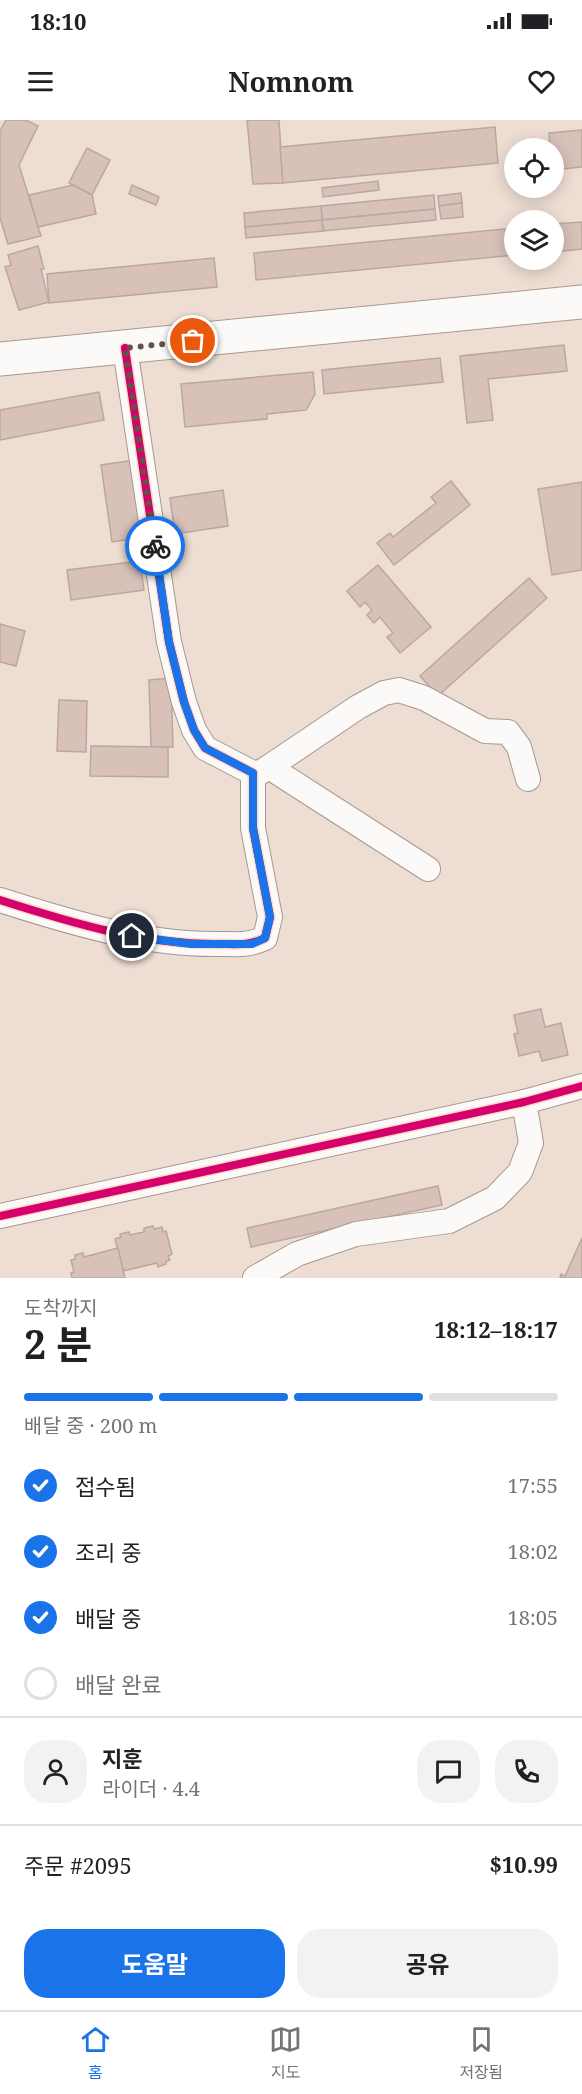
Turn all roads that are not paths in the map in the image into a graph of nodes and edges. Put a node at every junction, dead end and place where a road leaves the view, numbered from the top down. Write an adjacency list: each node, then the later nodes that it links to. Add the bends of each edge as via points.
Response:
1 (582, 302): 2 (highway)
2 (125, 348): 3 (highway); 4 (street, via 169,642 184,702 205,748)
3 (0, 359)
4 (261, 770): 5 (street, via 358,707 399,690 424,698 485,731 508,732 519,747); 6 (street); 7 (street, via 253,828 270,917 265,938 252,944 191,944 113,934)
5 (528, 779)
6 (428, 869)
7 (0, 900)
8 (582, 1086): 9 (street)
9 (524, 1102): 10 (street); 11 (street, via 531,1143 520,1172 495,1198 449,1221 356,1234 297,1254)
10 (0, 1216)
11 (255, 1278)

